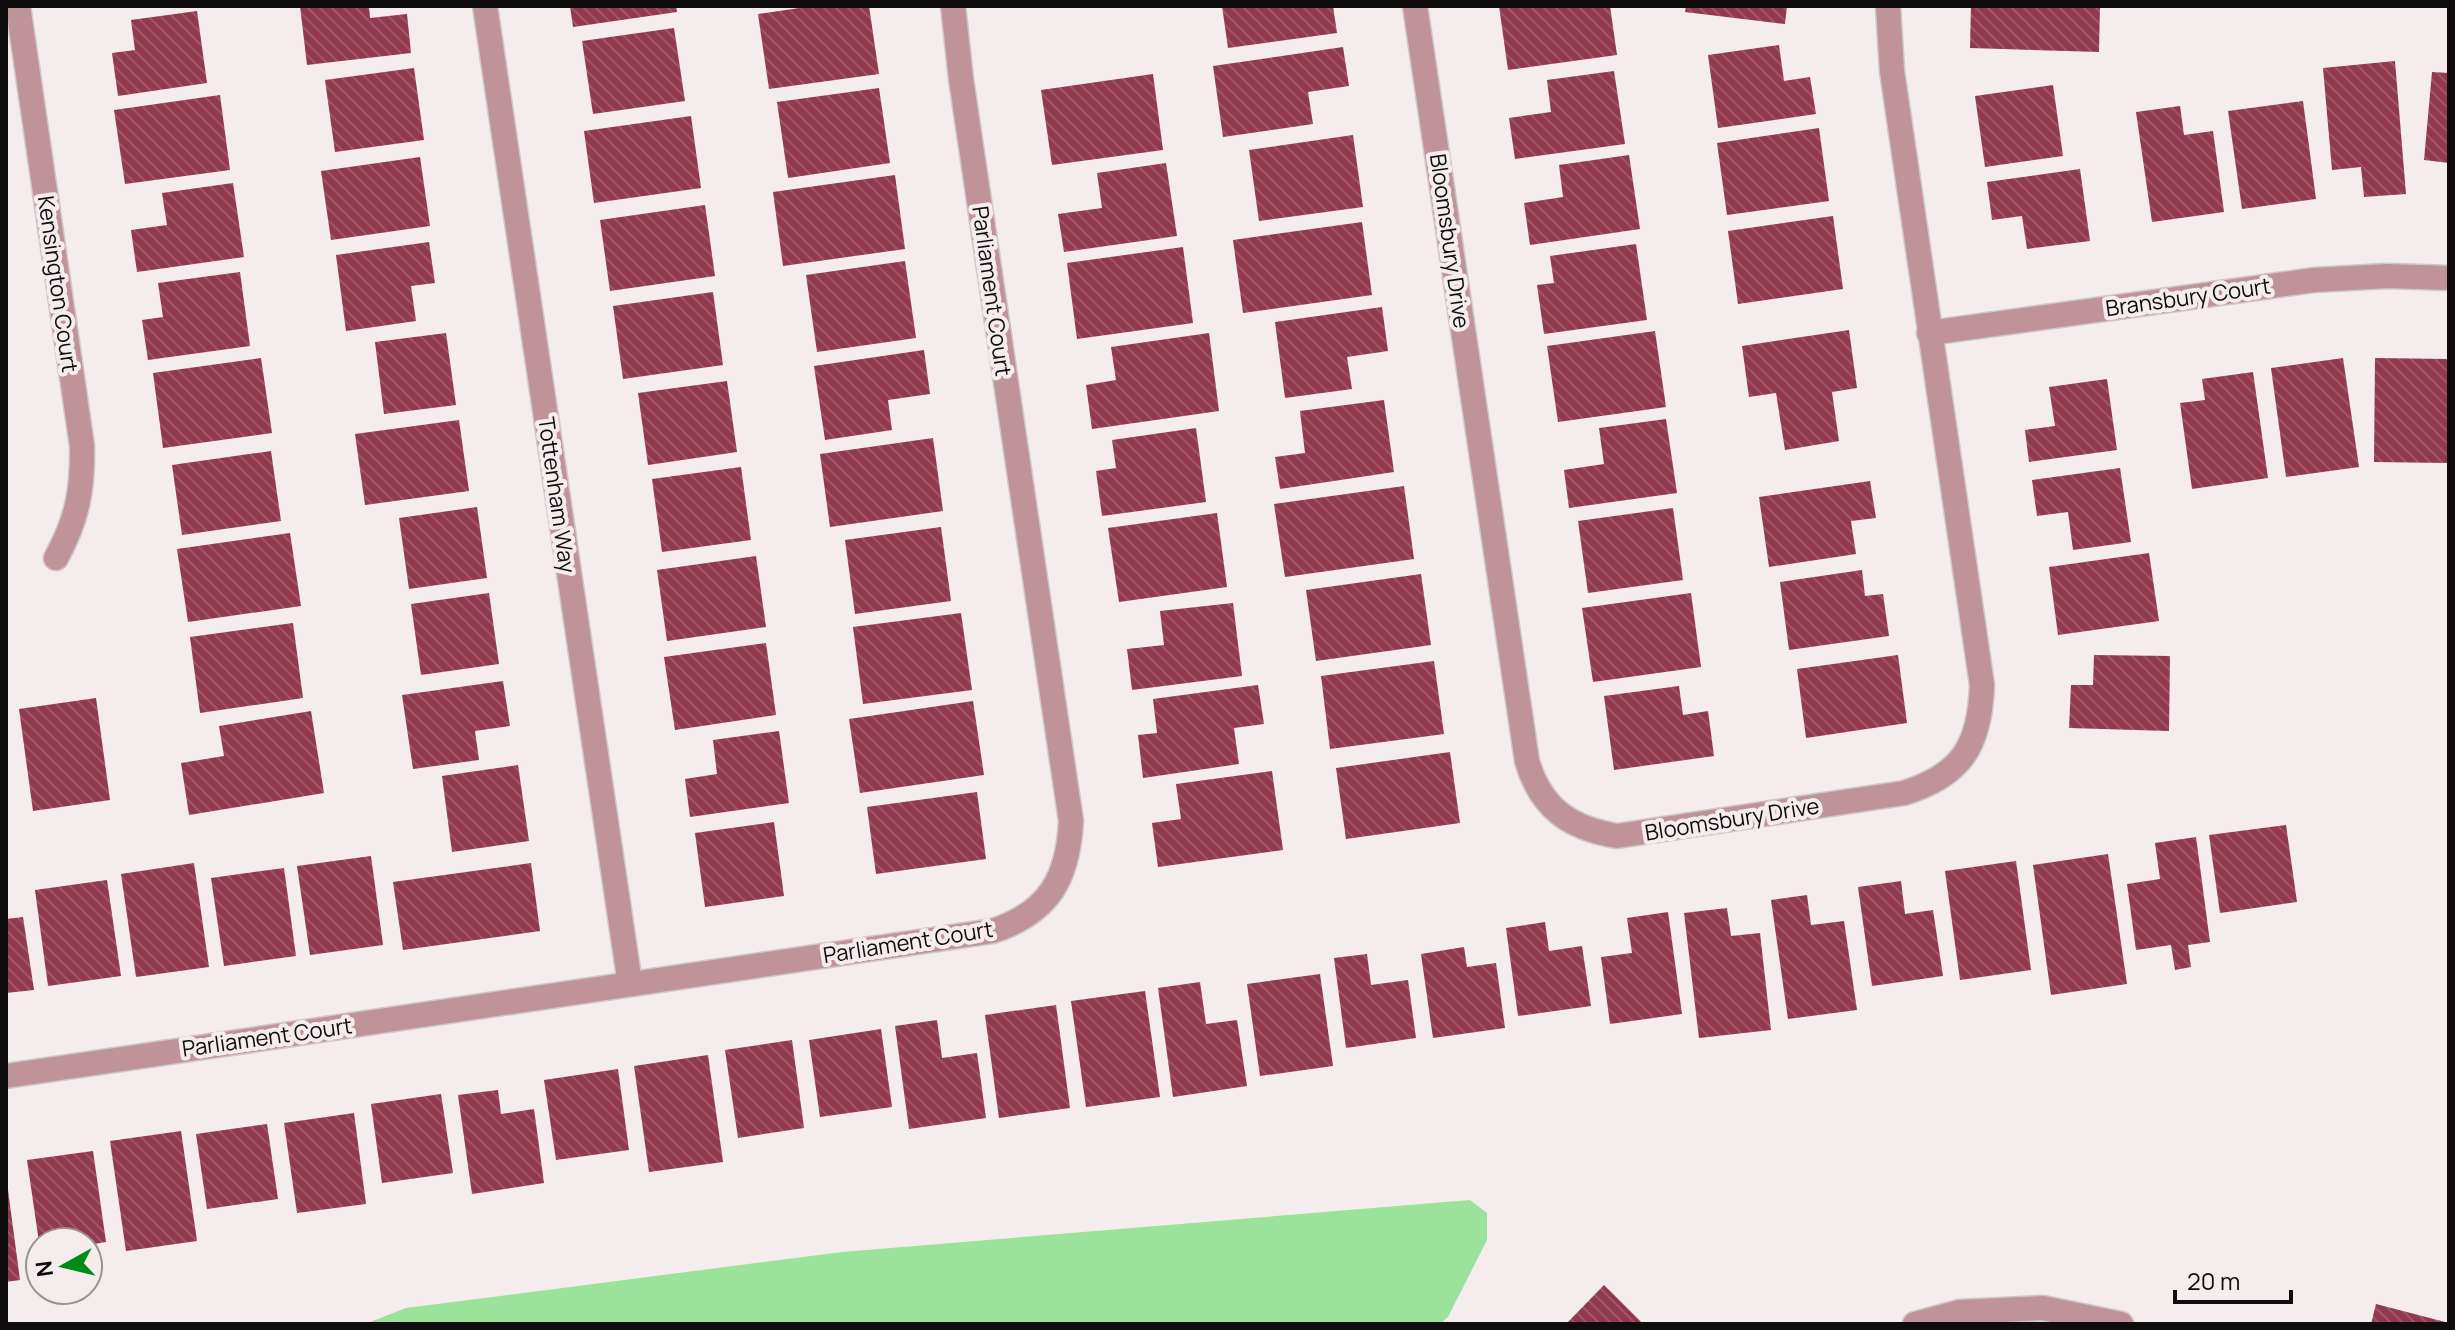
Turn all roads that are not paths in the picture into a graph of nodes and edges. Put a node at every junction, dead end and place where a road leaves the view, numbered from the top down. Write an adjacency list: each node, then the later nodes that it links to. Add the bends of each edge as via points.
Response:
1 (18, 6): 8 (street, Kensington Court, via 82,446 78,508)
2 (485, 6): 9 (street, Tottenham Way)
3 (953, 6): 9 (street, Parliament Court, via 1071,821 1063,873 1035,911 993,931)
4 (1415, 6): 7 (street, Bloomsbury Drive, via 1527,761 1544,799 1575,825 1617,836 1639,834 1904,793 1928,786 1963,757 1975,736 1982,685)
5 (1888, 6): 7 (street, Bloomsbury Drive, via 1892,71)
6 (2449, 278): 7 (street, Bransbury Court, via 2314,280)
7 (1929, 333)
8 (56, 558)
9 (630, 984): 10 (street, Parliament Court)
10 (6, 1076)
11 (1915, 1324): 12 (street, via 1959,1312 2043,1308)
12 (2121, 1324)

